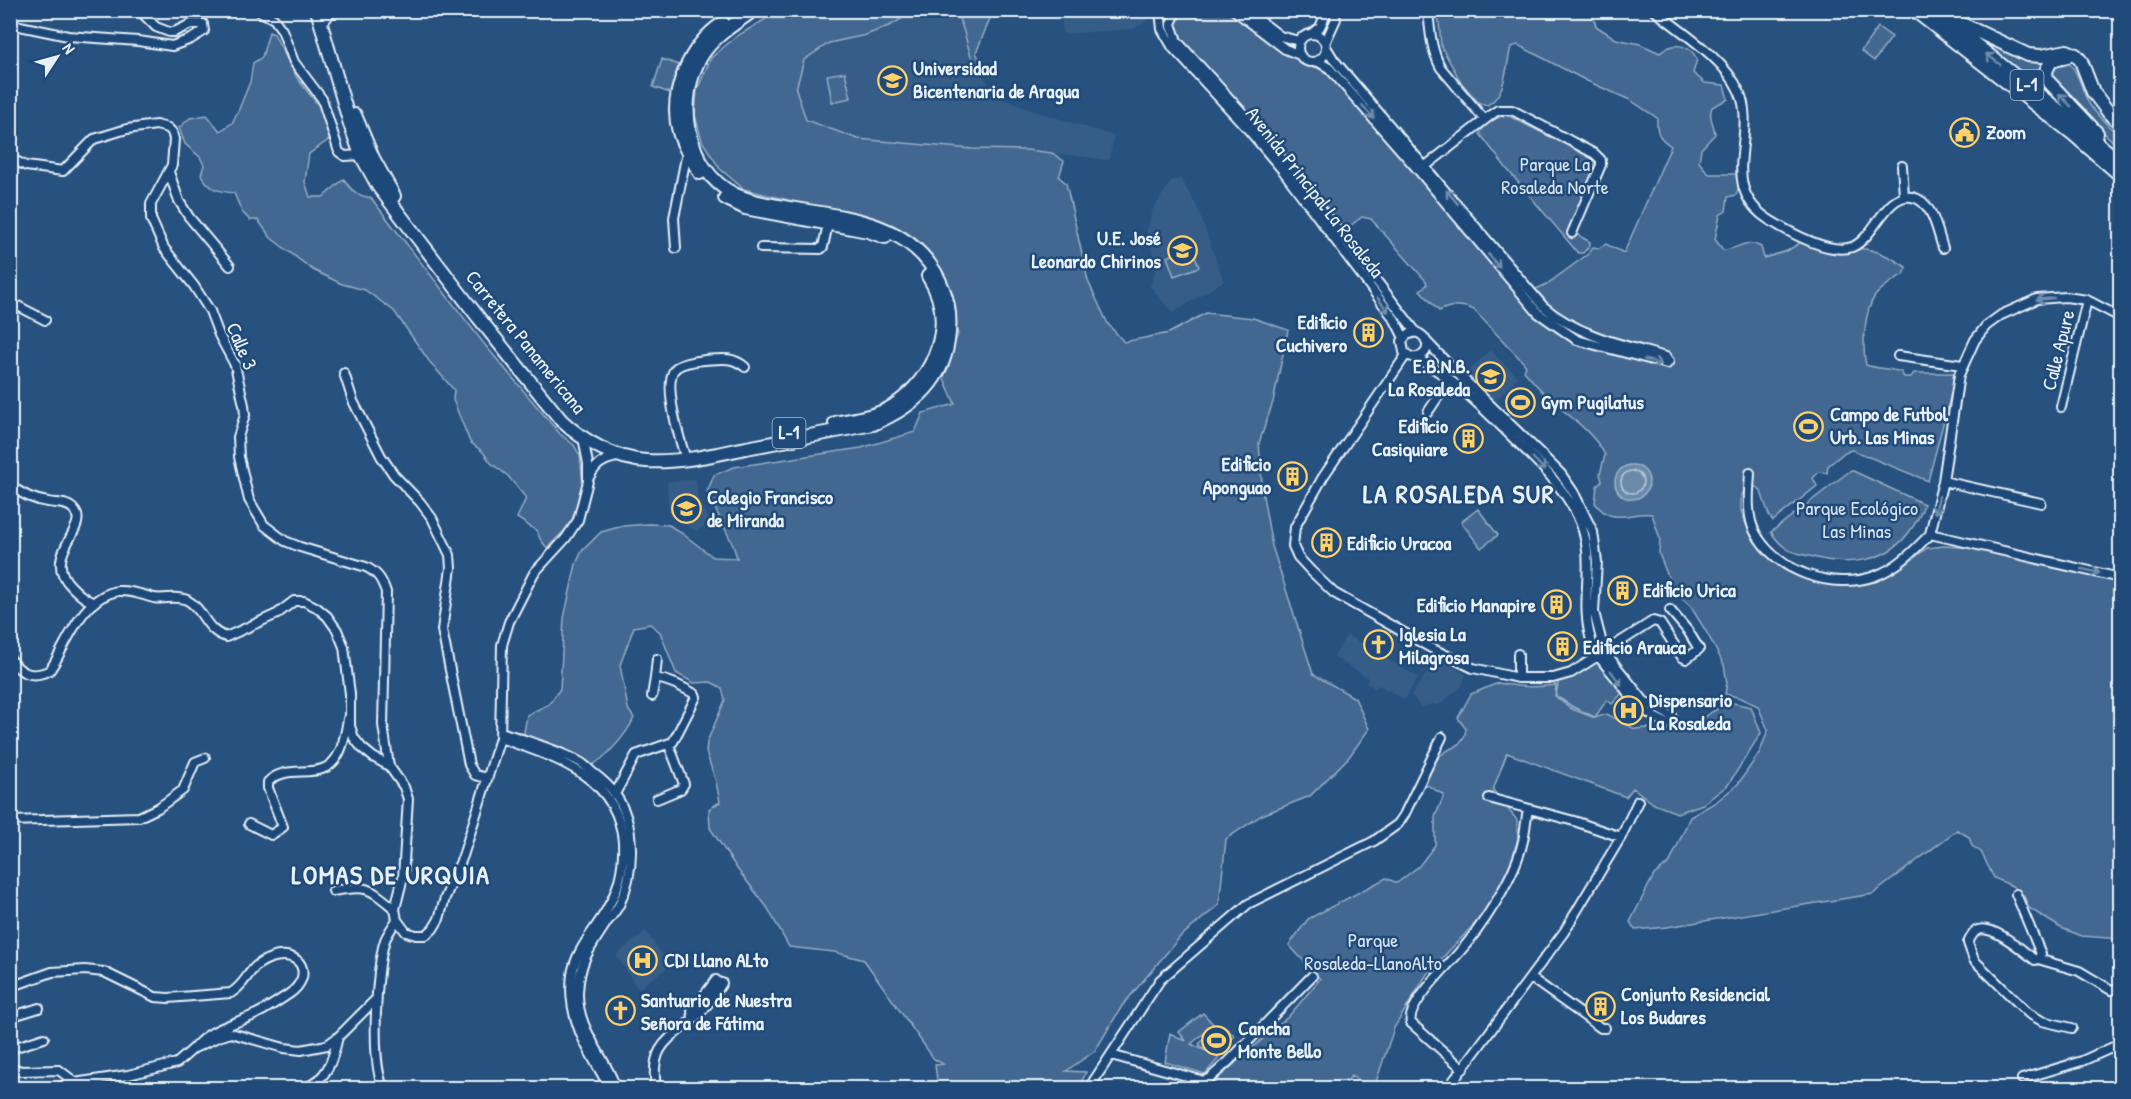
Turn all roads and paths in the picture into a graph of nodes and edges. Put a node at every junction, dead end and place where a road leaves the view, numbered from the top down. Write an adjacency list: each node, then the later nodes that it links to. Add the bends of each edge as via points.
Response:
1 (139, 10): 17 (street, via 156,27 169,32 196,23 203,24 204,31 172,46 68,36)
2 (257, 10): 28 (street, via 274,19 294,62 322,99 339,152 345,156)
3 (742, 10): 27 (main road, Carretera Panamericana / L-1, via 702,40 685,72 677,115)
4 (754, 10): 63 (main road, Carretera Panamericana / L-1, via 709,46 691,84 689,129 707,171 729,191 750,200 871,224 897,234 916,248 941,282 951,315 948,344 932,380 916,400 873,424 688,460 646,461)
5 (1160, 10): 50 (street, Avenida Principal La Rosaleda, one-way to 50, via 1162,29 1173,48 1284,172 1395,320)
6 (1177, 10): 49 (street, Avenida Principal La Rosaleda, via 1171,24 1177,41 1295,175)
7 (1234, 10): 21 (street)
8 (1246, 10): 19 (street, via 1280,36 1299,41)
9 (1322, 10): 18 (street, via 1322,24)
10 (1333, 10): 20 (street, via 1336,19)
11 (1428, 10): 25 (street, via 1436,59)
12 (1654, 10): 36 (street, via 1724,67 1736,86 1744,122 1740,163 1743,185 1749,200 1768,219 1809,242 1851,248 1864,240 1889,206)
13 (1914, 10): 35 (main road, L-1)
14 (1932, 10): 31 (main road, L-1, one-way to 14)
15 (1938, 10): 23 (main road, L-1, via 2028,55 2067,51 2076,55)
16 (325, 13): 28 (main road, Carretera Panamericana / L-1, via 350,124); 62 (main road, Carretera Panamericana / L-1, via 357,121 385,182 566,415 614,445 646,454)
17 (10, 24)
18 (1311, 34): 19 (street); 20 (street, via 1320,36)
19 (1302, 37): 21 (street)
20 (1326, 45): 22 (street, via 1324,56); 24 (street)
21 (1300, 55): 22 (street, via 1309,62)
22 (1317, 61): 24 (street)
23 (2088, 81): 26 (main road, L-1, via 2100,102); 29 (main road, L-1, one-way to 23, via 2047,80 2046,71 2051,61 2066,57 2079,66)
24 (1354, 90): 33 (street)
25 (1484, 119): 33 (street); 38 (street, via 1498,110 1512,110 1598,157 1601,165)
26 (2121, 123)
27 (687, 152): 37 (main road, Carretera Panamericana / L-1, via 708,183 732,202); 39 (street, via 674,218)
28 (361, 155): 61 (main road, Carretera Panamericana / L-1, via 378,186 478,317 561,420)
29 (2121, 157)
30 (10, 158): 34 (street, Calle 3, via 26,166 63,171 94,139 156,125 172,132 174,148)
31 (2121, 162)
32 (1902, 166): 36 (street)
33 (1422, 168): 43 (street)
34 (169, 172): 42 (street, via 189,217); 85 (street, Calle 3, via 153,198 151,219 164,248 210,311 235,365 245,416 238,437 239,457 249,500 264,525 280,537 366,567 382,580 386,592 383,724)
35 (2121, 175)
36 (1904, 196): 41 (street, via 1916,198 1930,209)
37 (828, 224): 40 (street, via 821,249); 62 (main road, Carretera Panamericana / L-1, via 868,231 891,240 910,252 922,266 932,281 942,313 938,351 928,369 910,391 874,415)
38 (1572, 233)
39 (676, 248)
40 (761, 248)
41 (1943, 249)
42 (230, 266)
43 (1514, 278): 43 (street, one-way to 43, via 1538,313 1577,340 1665,365 1668,362 1666,357 1581,332 1543,306)
44 (2087, 300): 47 (street); 55 (street, one-way to 55, via 2037,299 2001,315 1975,340); 59 (street, Calle Apure)
45 (13, 303): 46 (street); 48 (street)
46 (10, 316)
47 (2121, 317)
48 (45, 320)
49 (1416, 332): 50 (street); 51 (street)
50 (1404, 338): 52 (street)
51 (1426, 341): 54 (street, via 1425,352); 73 (street, via 1561,474 1574,493 1593,532 1594,612)
52 (1406, 355): 54 (street); 78 (street, via 1318,486 1295,527 1293,546 1321,582 1366,612 1473,668)
53 (1898, 356): 55 (street)
54 (1416, 358): 58 (street)
55 (1962, 365): 66 (street)
56 (745, 367): 62 (street, via 731,358 694,361 677,367 671,391)
57 (344, 373): 86 (street, via 353,401 381,456 432,518 450,555 441,630 469,765 476,775)
58 (1449, 379): 60 (street); 73 (street, one-way to 73, via 1541,466 1573,507 1587,542 1586,613 1591,641)
59 (2061, 407)
60 (1428, 412)
61 (583, 437): 63 (main road, Carretera Panamericana / L-1); 65 (street)
62 (684, 453)
63 (622, 456): 65 (street, via 603,459)
64 (1750, 473): 69 (street, via 1748,500 1754,530 1767,551 1808,575 1845,580 1875,576 1911,554)
65 (588, 481): 81 (street, via 578,520 534,573 509,622 502,645)
66 (1943, 481): 68 (street); 69 (street, one-way to 69)
67 (10, 484): 71 (street, via 30,497 69,505 75,510 77,522 62,553 62,575)
68 (2041, 503)
69 (1930, 534): 70 (street, one-way to 70)
70 (2121, 578)
71 (94, 603): 75 (street, via 75,625 50,670 26,674); 80 (street, via 118,591 182,598 195,606 207,625 226,637 277,614 294,601 304,601 327,616 337,630 344,647)
72 (1670, 610): 73 (street, via 1699,649 1686,659 1657,621)
73 (1602, 653): 73 (street, one-way to 73, via 1639,706 1670,724 1672,717 1644,701); 78 (street, via 1561,676)
74 (1518, 654): 78 (street)
75 (10, 657)
76 (657, 659): 77 (street)
77 (655, 678): 79 (street); 83 (street, via 696,697)
78 (1518, 678)
79 (652, 696)
80 (350, 711): 85 (street, via 354,738); 93 (street, via 339,755 330,766 280,772 268,782 283,827 272,835)
81 (500, 735): 86 (street); 87 (street, via 548,748 580,762); 94 (street, via 575,768 611,801)
82 (1442, 737): 116 (street, via 1398,824 1374,841 1248,904 1160,980)
83 (669, 745): 87 (street, via 636,755); 89 (street, via 684,784)
84 (205, 758): 92 (street, via 195,762 183,790 139,817)
85 (387, 764): 98 (street, via 408,799 403,877)
86 (487, 778): 99 (street, via 463,856 433,929 426,935 416,935 406,932)
87 (615, 794): 94 (street, via 625,812)
88 (1489, 798): 91 (street)
89 (657, 800)
90 (1638, 801): 95 (street)
91 (1528, 810): 95 (street); 118 (street, via 1523,843 1512,874 1489,912 1433,981 1410,1018)
92 (10, 820)
93 (249, 824)
94 (626, 831): 124 (street, via 621,878 572,973 575,1021); 125 (street, via 631,862 620,904 583,959 578,994 581,1019)
95 (1621, 837): 102 (street, via 1564,932)
96 (333, 891): 98 (street, via 368,889)
97 (2016, 894): 100 (street, via 2041,954)
98 (395, 909): 99 (street)
99 (397, 920): 106 (street, via 386,939)
100 (2038, 959): 105 (street, via 2079,971 2111,990); 110 (street, via 1983,928 1974,932 1968,943 1974,960 2028,1013 2042,1022)
101 (1312, 976): 116 (street, via 1229,1061 1204,1081)
102 (1531, 978): 109 (street); 118 (street)
103 (719, 981): 126 (street, via 705,1002 692,1011 693,1017 659,1051)
104 (10, 987): 114 (street, via 52,972 85,970 104,972 155,996 231,993 253,967 273,957 295,958 304,972 289,994 254,1015 210,1033)
105 (2121, 988)
106 (376, 999): 111 (street); 123 (street, via 376,1062)
107 (39, 1008): 108 (street)
108 (10, 1017)
109 (1605, 1028)
110 (2072, 1028)
111 (338, 1037): 114 (street, via 327,1045 301,1050 231,1033); 122 (street, via 332,1062 321,1079)
112 (44, 1038): 115 (street)
113 (2121, 1044): 119 (street)
114 (194, 1048): 120 (street, via 177,1063)
115 (10, 1049)
116 (1111, 1055): 127 (street)
117 (10, 1067): 120 (street, via 21,1071 59,1070)
118 (1463, 1069): 128 (street)
119 (2022, 1078)
120 (76, 1083): 121 (street)
121 (57, 1089)
122 (305, 1089)
123 (384, 1089)
124 (610, 1089)
125 (616, 1089)
126 (656, 1089)
127 (1089, 1089)
128 (1448, 1089)

